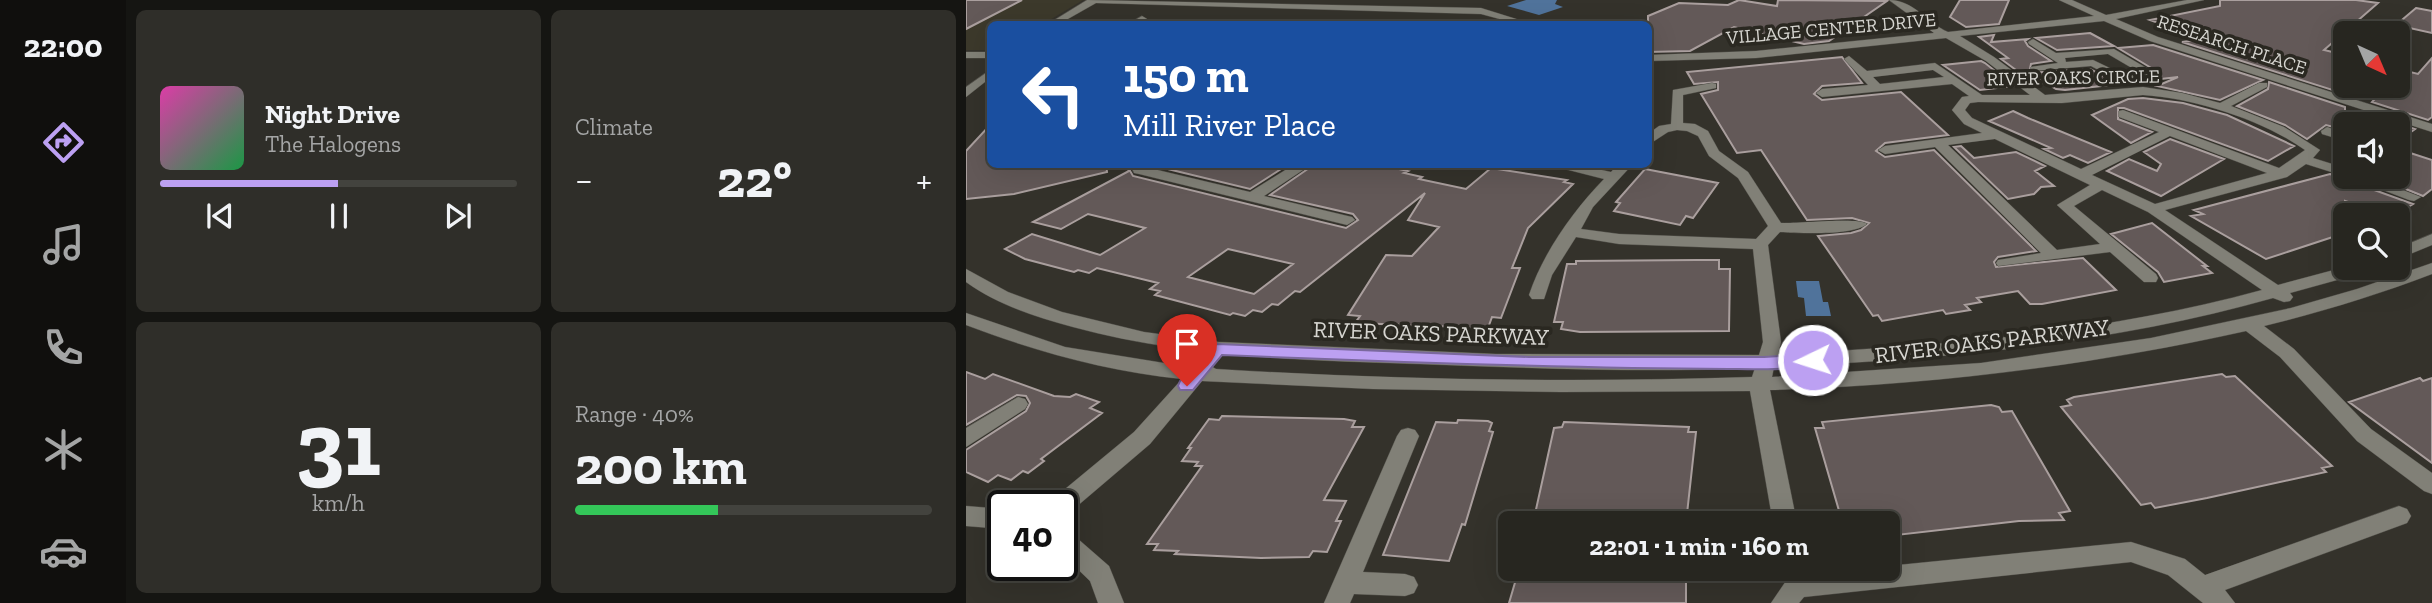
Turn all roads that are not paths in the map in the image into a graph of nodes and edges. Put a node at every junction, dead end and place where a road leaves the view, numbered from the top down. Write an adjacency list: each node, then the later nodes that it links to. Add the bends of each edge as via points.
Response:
1 (1093, 0): 2 (street); 12 (street)
2 (1107, 0): 8 (street); 13 (street)
3 (1894, 0): 15 (street)
4 (2064, 0): 11 (street, RESEARCH PLACE)
5 (2081, 0): 10 (street, RESEARCH PLACE)
6 (2169, 0): 10 (street, via 2119,10)
7 (2199, 0): 10 (street)
8 (1280, 2): 9 (street)
9 (1298, 3): 14 (street, via 1481,11)
10 (2114, 15): 11 (street, VILLAGE CENTER DRIVE); 40 (street, RESEARCH PLACE, via 2223,53)
11 (2100, 17): 15 (street, VILLAGE CENTER DRIVE); 42 (street, RESEARCH PLACE, via 2154,39)
12 (1058, 21)
13 (1073, 21)
14 (1514, 21)
15 (1946, 34): 20 (street, VILLAGE CENTER DRIVE, via 1744,55); 37 (street, via 1990,59)
16 (2033, 42): 19 (street)
17 (987, 54): 18 (street)
18 (966, 55)
19 (2054, 56): 23 (street); 27 (street, via 2110,51 2149,73)
20 (1652, 58)
21 (1849, 59): 25 (street)
22 (987, 63): 28 (street)
23 (2068, 66): 24 (street); 27 (street, via 2093,63)
24 (2035, 69)
25 (1864, 75): 29 (street, via 1935,66); 32 (street)
26 (987, 76): 34 (street)
27 (2117, 77): 33 (street)
28 (966, 78)
29 (1954, 80): 32 (street); 36 (street)
30 (2263, 85): 38 (street)
31 (1712, 86): 41 (street, via 1678,93)
32 (1878, 88): 35 (street)
33 (2142, 91): 37 (street, RIVER OAKS CIRCLE); 38 (street, RIVER OAKS CIRCLE, via 2164,92)
34 (966, 93)
35 (1822, 93)
36 (1979, 98): 37 (street, RIVER OAKS CIRCLE); 46 (street, RIVER OAKS CIRCLE, via 1966,100 1958,110 1960,115)
37 (2041, 98)
38 (2219, 108): 50 (street, RIVER OAKS CIRCLE, via 2298,137 2313,150)
39 (2123, 114): 44 (street)
40 (2432, 115)
41 (1677, 126): 47 (street); 66 (street, via 1703,134 1714,153 1743,175)
42 (2432, 128)
43 (2326, 131): 45 (street)
44 (2169, 132): 56 (street); 57 (street)
45 (2333, 133)
46 (2000, 134): 48 (street); 56 (street, RIVER OAKS CIRCLE)
47 (1652, 138)
48 (1938, 143): 49 (street); 72 (street)
49 (1885, 150)
50 (2306, 160): 55 (street); 57 (street)
51 (1139, 168): 61 (street)
52 (1299, 168): 61 (street)
53 (1571, 168): 58 (street)
54 (1622, 168): 58 (street)
55 (2333, 169)
56 (2082, 174): 59 (street, RIVER OAKS CIRCLE)
57 (2281, 174): 63 (street)
58 (1614, 177): 67 (street, via 1587,205)
59 (2102, 184): 63 (street, RIVER OAKS CIRCLE); 70 (street, via 2064,205)
60 (2393, 189): 62 (street)
61 (1252, 197): 64 (street)
62 (2414, 197)
63 (2153, 209): 78 (street, RIVER OAKS CIRCLE)
64 (1348, 219)
65 (1859, 224): 66 (street)
66 (1776, 227): 69 (street)
67 (1571, 232): 69 (street, via 1619,239); 79 (street, via 1544,275)
68 (2432, 239): 71 (street)
69 (1760, 244): 84 (street, via 1772,342)
70 (2113, 247): 72 (street); 77 (street)
71 (2410, 249)
72 (2053, 256): 73 (street)
73 (2004, 263)
74 (2432, 268): 80 (street, RIVER OAKS PARKWAY)
75 (966, 274): 83 (street, RIVER OAKS PARKWAY, via 1006,298 1051,315 1152,341)
76 (2333, 277): 78 (street, RIVER OAKS PARKWAY)
77 (2150, 278)
78 (2279, 294): 80 (street, RIVER OAKS CIRCLE); 84 (street, RIVER OAKS PARKWAY, via 2091,332 1987,346)
79 (1538, 296)
80 (2305, 310): 82 (street, RIVER OAKS PARKWAY)
81 (966, 319): 85 (street, RIVER OAKS PARKWAY, via 1065,353)
82 (2250, 325): 86 (street, RIVER OAKS PARKWAY, via 2046,363); 90 (street, via 2287,353 2364,435)
83 (1217, 349): 84 (street, RIVER OAKS PARKWAY, via 1529,362); 85 (street)
84 (1764, 363): 86 (street)
85 (1198, 373): 86 (street, RIVER OAKS PARKWAY, via 1586,388); 91 (street, via 1142,439)
86 (1759, 386): 92 (street)
87 (1018, 404): 89 (street)
88 (1408, 436): 99 (street)
89 (966, 439)
90 (2432, 485)
91 (1078, 492)
92 (1783, 511)
93 (966, 516): 95 (street)
94 (2399, 516): 100 (street)
95 (987, 518)
96 (1078, 554): 101 (street, via 1100,574)
97 (1405, 585): 99 (street)
98 (1792, 586): 100 (street, via 2131,552 2176,567)
99 (1341, 592)
100 (2212, 595)
101 (1111, 603)

